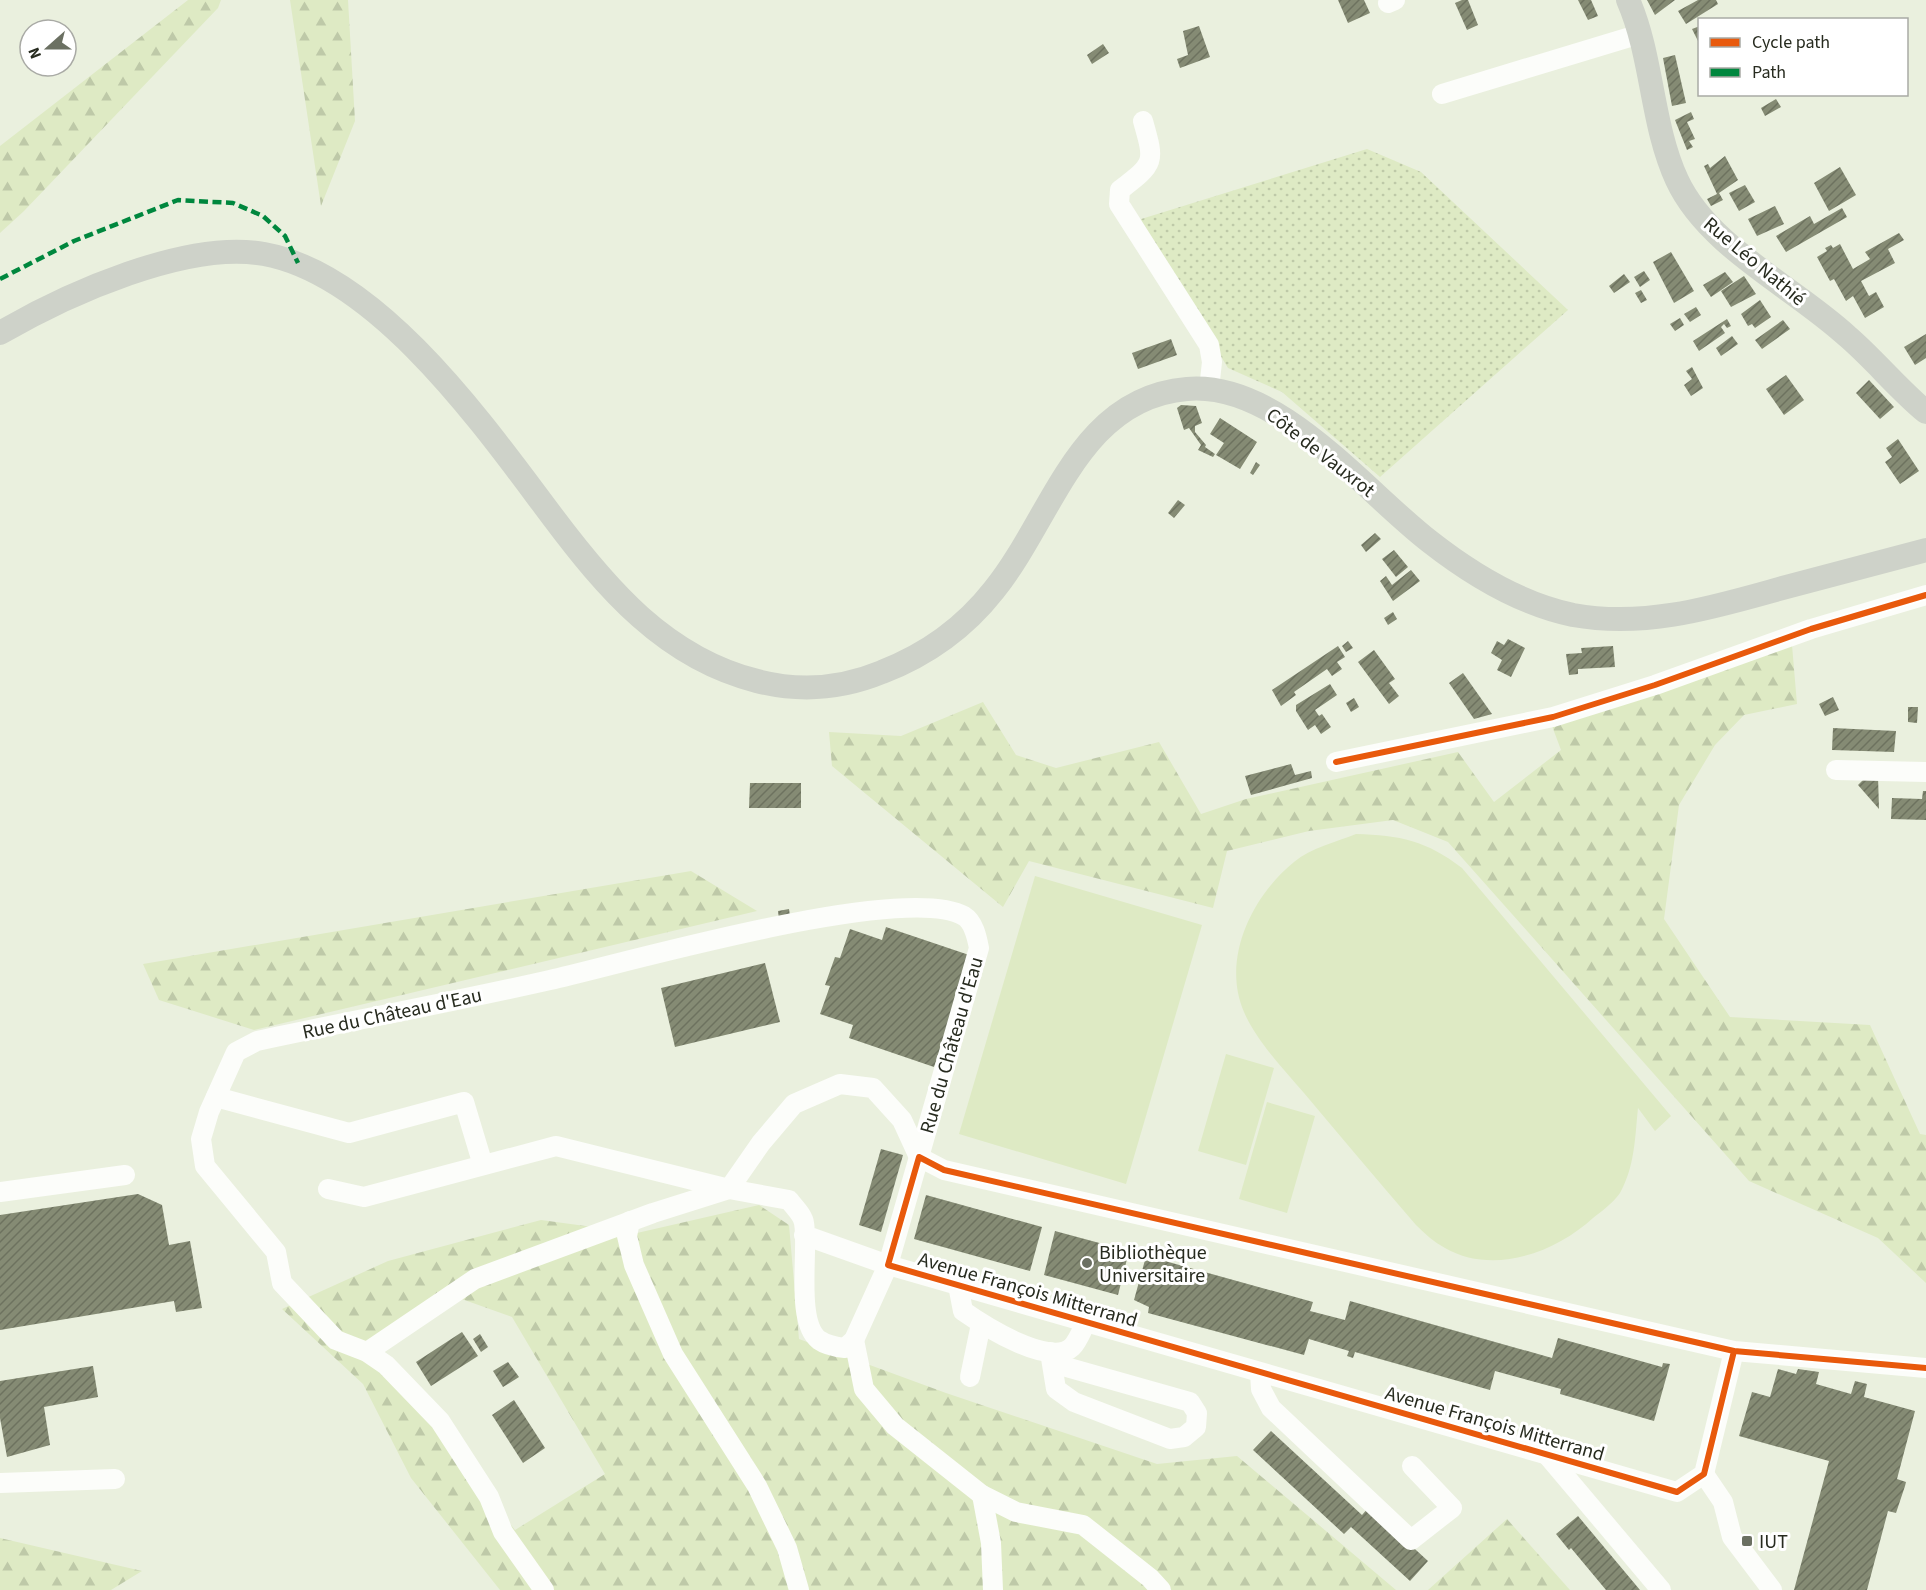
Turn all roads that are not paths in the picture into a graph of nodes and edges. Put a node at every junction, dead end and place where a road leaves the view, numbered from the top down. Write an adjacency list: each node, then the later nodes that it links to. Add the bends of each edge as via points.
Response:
1 (1628, 0): 2 (main road, Rue Léo Nathié)
2 (1640, 34): 3 (street); 7 (main road, Rue Léo Nathié, via 1662,134 1677,180 1693,207 1718,235 1847,335)
3 (1442, 94)
4 (1143, 121): 6 (street, via 1152,153 1147,170 1120,190 1119,204 1209,345)
5 (0, 333): 6 (main road, Côte de Vauxrot, via 94,288 191,255 222,251 260,253 304,265 346,289 424,359 485,427 620,601 671,642 704,662 752,680 805,688 837,686 873,676 937,643 973,614 992,592 1032,534 1085,444 1098,430 1122,410 1150,397 1176,390)
6 (1209, 389): 8 (main road, Côte de Vauxrot, via 1260,404 1314,443 1471,572 1533,603 1579,616 1623,619 1683,615)
7 (1926, 412)
8 (1926, 550)
9 (1926, 595): 10 (street, via 1811,629 1553,717)
10 (1336, 762)
11 (1836, 770): 12 (street)
12 (1926, 772)
13 (216, 1097): 14 (street, Rue du Château d'Eau, via 236,1052 257,1041 550,980 770,926 876,912 940,910 965,917 976,932 979,948); 15 (street, via 349,1133 464,1102); 28 (street, Rue du Château d'Eau, via 201,1139 205,1166 276,1252 282,1283 336,1340)
14 (919, 1157): 18 (street, via 902,1120 873,1088 840,1084 794,1104 760,1143); 22 (street, Avenue François Mitterrand); 27 (street, via 944,1170)
15 (483, 1166): 17 (street, via 364,1197); 18 (street, via 556,1146)
16 (125, 1175): 19 (street)
17 (328, 1189)
18 (729, 1189): 20 (street); 21 (street, via 789,1200 804,1221)
19 (0, 1192)
20 (630, 1221): 28 (street, via 475,1279); 40 (street, via 627,1236 634,1266 673,1354 757,1486 787,1548)
21 (804, 1235): 22 (street); 26 (street, via 808,1323 817,1339 833,1347 845,1348)
22 (888, 1265): 23 (street, Avenue François Mitterrand); 26 (street)
23 (958, 1285): 24 (street, Avenue François Mitterrand); 25 (street, via 963,1311)
24 (1086, 1322): 29 (street, via 1072,1347); 31 (street, Avenue François Mitterrand)
25 (981, 1324): 29 (street); 32 (street)
26 (854, 1340): 38 (street, via 864,1389 895,1426)
27 (1734, 1351): 30 (street); 35 (street)
28 (366, 1352): 39 (street, Rue du Château d'Eau, via 386,1365 440,1421 489,1497 503,1532)
29 (1051, 1358): 29 (street, via 1056,1389 1074,1402 1170,1439 1184,1437 1196,1427 1197,1413 1190,1402)
30 (1926, 1368)
31 (1260, 1372): 33 (street, Avenue François Mitterrand); 34 (street, via 1261,1389 1271,1408 1411,1540 1452,1508)
32 (970, 1377)
33 (1548, 1456): 35 (street, Avenue François Mitterrand, via 1677,1492); 43 (street)
34 (1412, 1466)
35 (1704, 1474): 44 (street, via 1724,1502 1732,1537)
36 (115, 1479): 37 (street)
37 (0, 1483)
38 (982, 1495): 41 (street, via 991,1543); 42 (street, via 1016,1512 1083,1525)
39 (544, 1590)
40 (799, 1590)
41 (993, 1590)
42 (1161, 1590)
43 (1661, 1590)
44 (1772, 1590)

